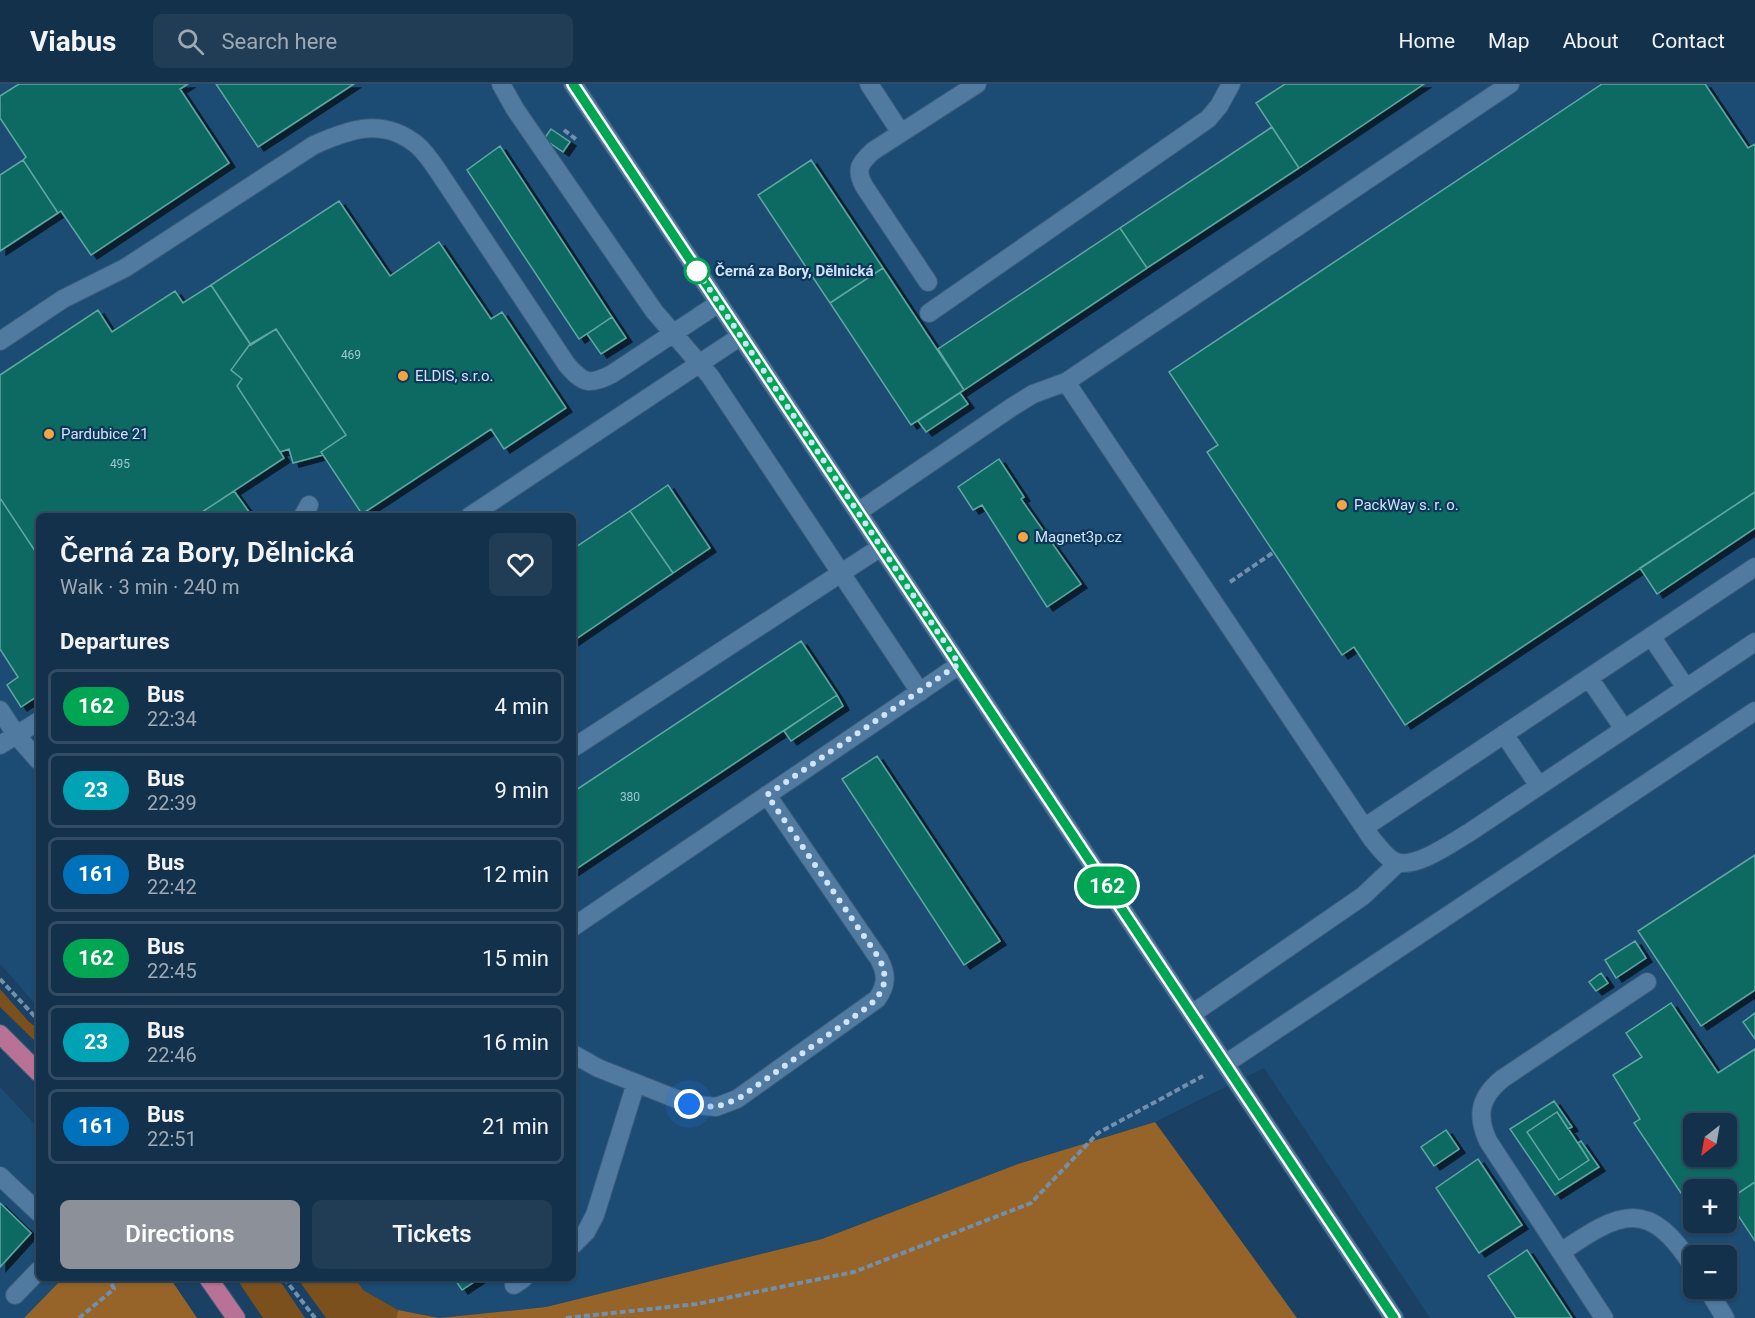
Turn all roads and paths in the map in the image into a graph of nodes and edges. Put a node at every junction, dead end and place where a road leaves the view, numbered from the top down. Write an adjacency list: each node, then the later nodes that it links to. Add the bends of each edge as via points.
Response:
1 (501, 84): 11 (street, via 647,302)
2 (573, 84): 9 (street)
3 (869, 84): 7 (street)
4 (977, 84): 7 (street)
5 (1231, 84): 10 (street, via 1208,119)
6 (1510, 84): 15 (street)
7 (901, 133): 8 (street, via 864,159 859,177)
8 (928, 282)
9 (719, 303): 11 (street); 12 (street)
10 (929, 313)
11 (673, 334): 13 (street, via 601,380 582,380 567,365 418,146 401,134 361,128 314,145 125,268 63,299); 14 (street)
12 (741, 336): 14 (street); 16 (street)
13 (0, 341)
14 (699, 364): 17 (street); 21 (street)
15 (1066, 382): 16 (street, via 1012,406); 22 (street)
16 (858, 512): 18 (street)
17 (475, 513)
18 (881, 547): 21 (street); 25 (street)
19 (1274, 552): 22 (path)
20 (1755, 567): 23 (street)
21 (841, 573): 28 (street); 36 (street)
22 (1209, 596): 40 (street)
23 (1651, 636): 26 (street); 27 (street)
24 (1755, 642): 27 (street)
25 (959, 664): 28 (street); 45 (street)
26 (1589, 678): 32 (street); 33 (street)
27 (1686, 688): 32 (street)
28 (920, 692): 39 (street)
29 (0, 710): 34 (street)
30 (1755, 711): 49 (street)
31 (36, 723): 34 (street)
32 (1624, 729): 38 (street)
33 (1504, 734): 38 (street); 40 (street)
34 (17, 736): 35 (street); 37 (street)
35 (0, 744)
36 (576, 746)
37 (36, 758)
38 (1539, 786): 41 (street, via 1450,844 1421,859)
39 (767, 795): 42 (street); 51 (street, via 879,958 885,970 883,990 869,1006 727,1104 689,1104)
40 (1365, 827): 41 (street, via 1383,852)
41 (1398, 863): 45 (street, via 1362,896)
42 (576, 925)
43 (0, 979): 46 (path)
44 (1647, 982): 55 (street, via 1502,1079 1485,1096 1481,1118 1488,1141)
45 (1192, 1014): 49 (street)
46 (36, 1018)
47 (0, 1034): 50 (main road)
48 (576, 1056): 51 (street)
49 (1225, 1064): 66 (path, via 1098,1133 1031,1203 854,1272 697,1304); 67 (street)
50 (36, 1070)
51 (636, 1083): 54 (street, via 595,1215)
52 (0, 1176): 53 (street)
53 (36, 1204)
54 (576, 1242)
55 (1560, 1252): 56 (street, via 1598,1227 1631,1218 1659,1226); 68 (street)
56 (1683, 1252)
57 (36, 1273): 61 (street)
58 (110, 1281): 63 (path, via 114,1289)
59 (210, 1281): 64 (main road)
60 (287, 1281): 65 (path)
61 (15, 1294)
62 (1714, 1299): 69 (street)
63 (79, 1318)
64 (236, 1318)
65 (315, 1318)
66 (566, 1318)
67 (1394, 1318)
68 (1604, 1318)
69 (1725, 1318)

